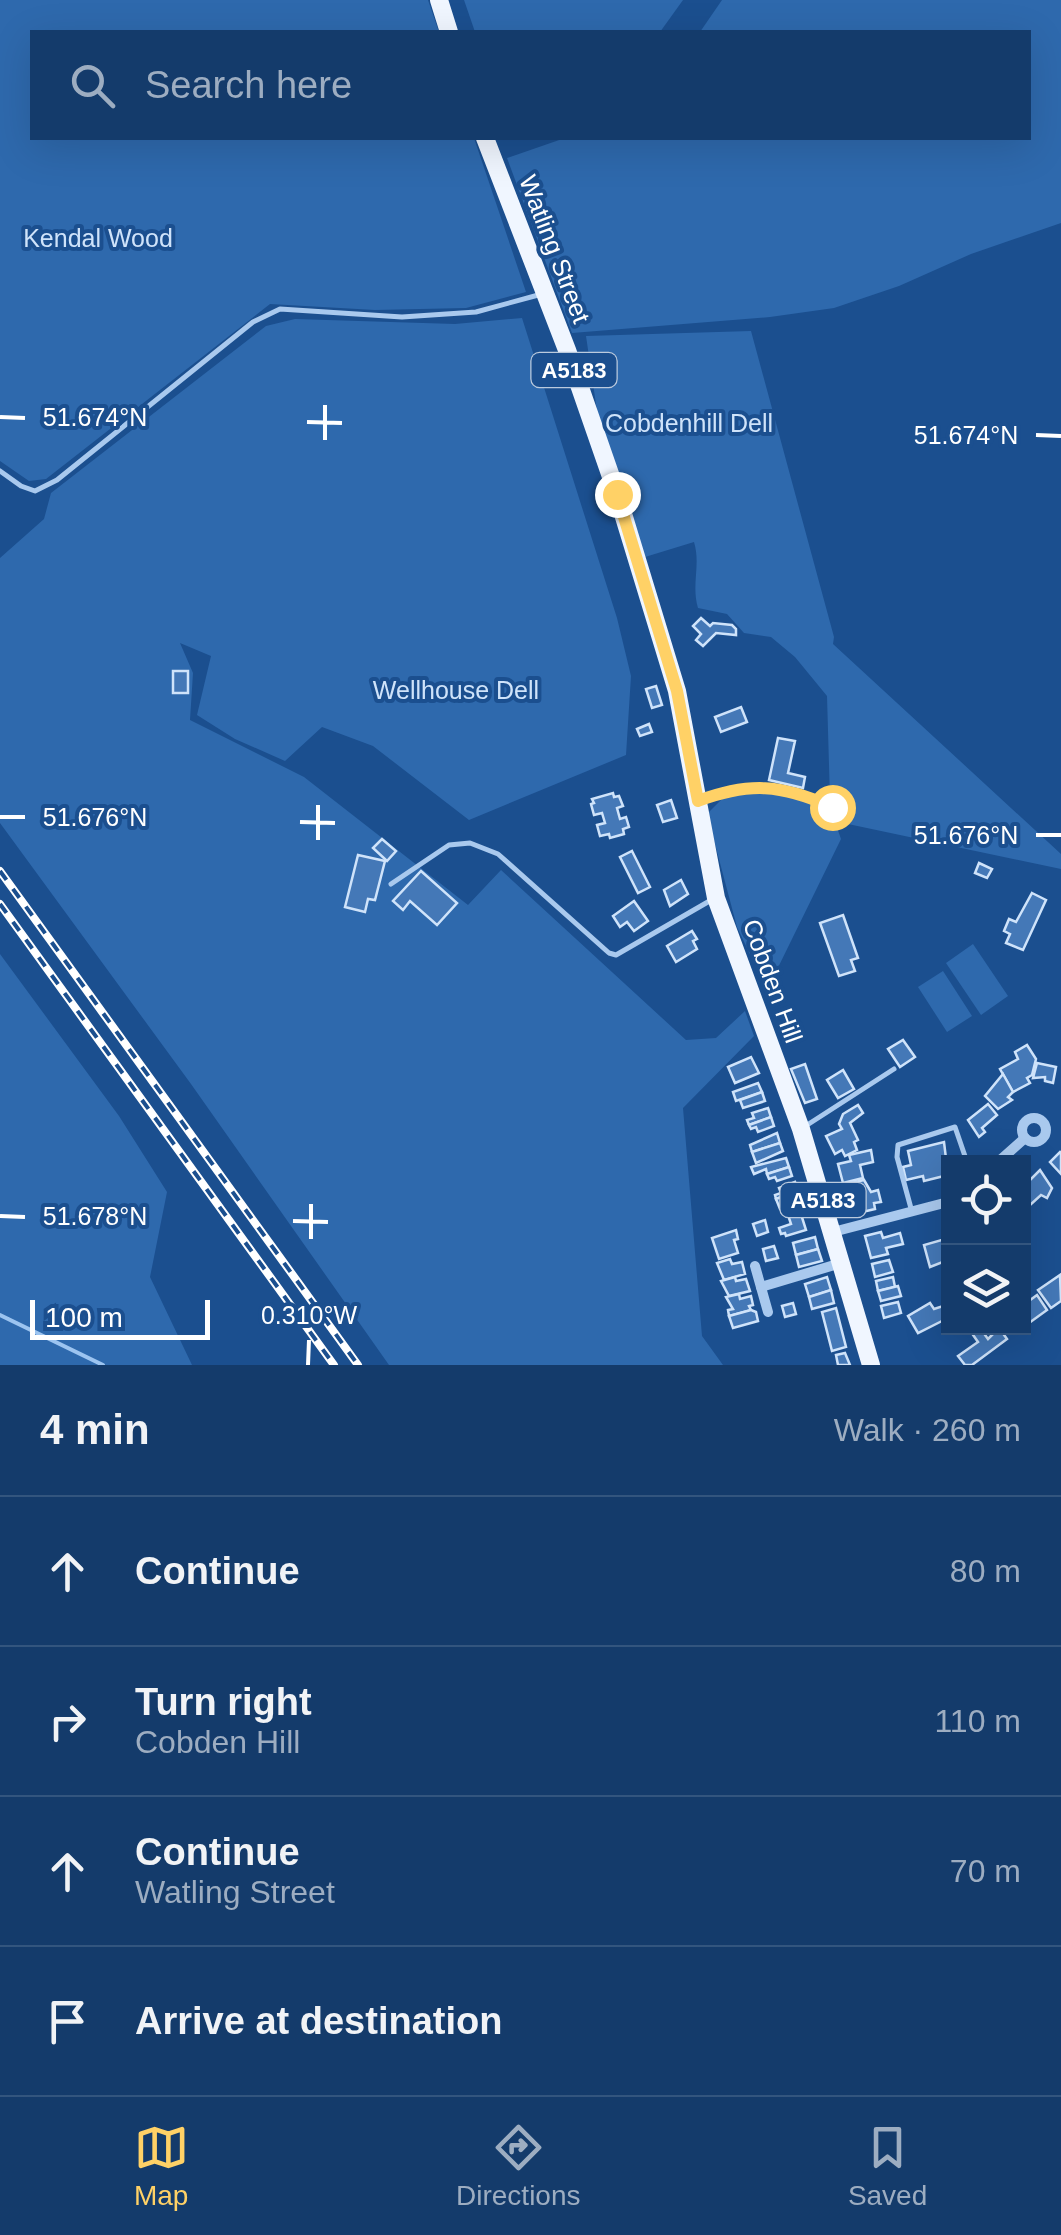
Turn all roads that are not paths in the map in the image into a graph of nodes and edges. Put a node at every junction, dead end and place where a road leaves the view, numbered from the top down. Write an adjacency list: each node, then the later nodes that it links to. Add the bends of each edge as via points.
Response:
1 (439, 0): 2 (main road)
2 (449, 30)
3 (486, 140): 4 (main road, Watling Street / A5183)
4 (545, 293): 5 (lane, via 476,312 402,317 280,309 252,322 57,480 35,491); 6 (main road, Watling Street / A5183)
5 (0, 471)
6 (650, 608): 7 (main road, Cobden Hill / A5183, via 677,691)
7 (698, 801): 8 (lane, via 734,788 759,788); 10 (main road, Cobden Hill / A5183)
8 (832, 807)
9 (391, 884): 10 (lane, via 449,845 470,844 498,854 616,955)
10 (716, 898): 12 (main road, Cobden Hill / A5183)
11 (894, 1069): 12 (lane)
12 (800, 1128): 18 (main road, Cobden Hill / A5183)
13 (1025, 1138): 15 (street)
14 (965, 1155): 17 (lane, via 955,1127 898,1145)
15 (1006, 1155)
16 (941, 1204): 17 (street)
17 (912, 1212): 18 (street)
18 (833, 1232): 19 (main road, Cobden Hill / A5183)
19 (842, 1264): 21 (street); 23 (main road, Cobden Hill / A5183)
20 (754, 1266): 21 (street)
21 (761, 1287): 22 (street)
22 (768, 1312)
23 (871, 1365)

